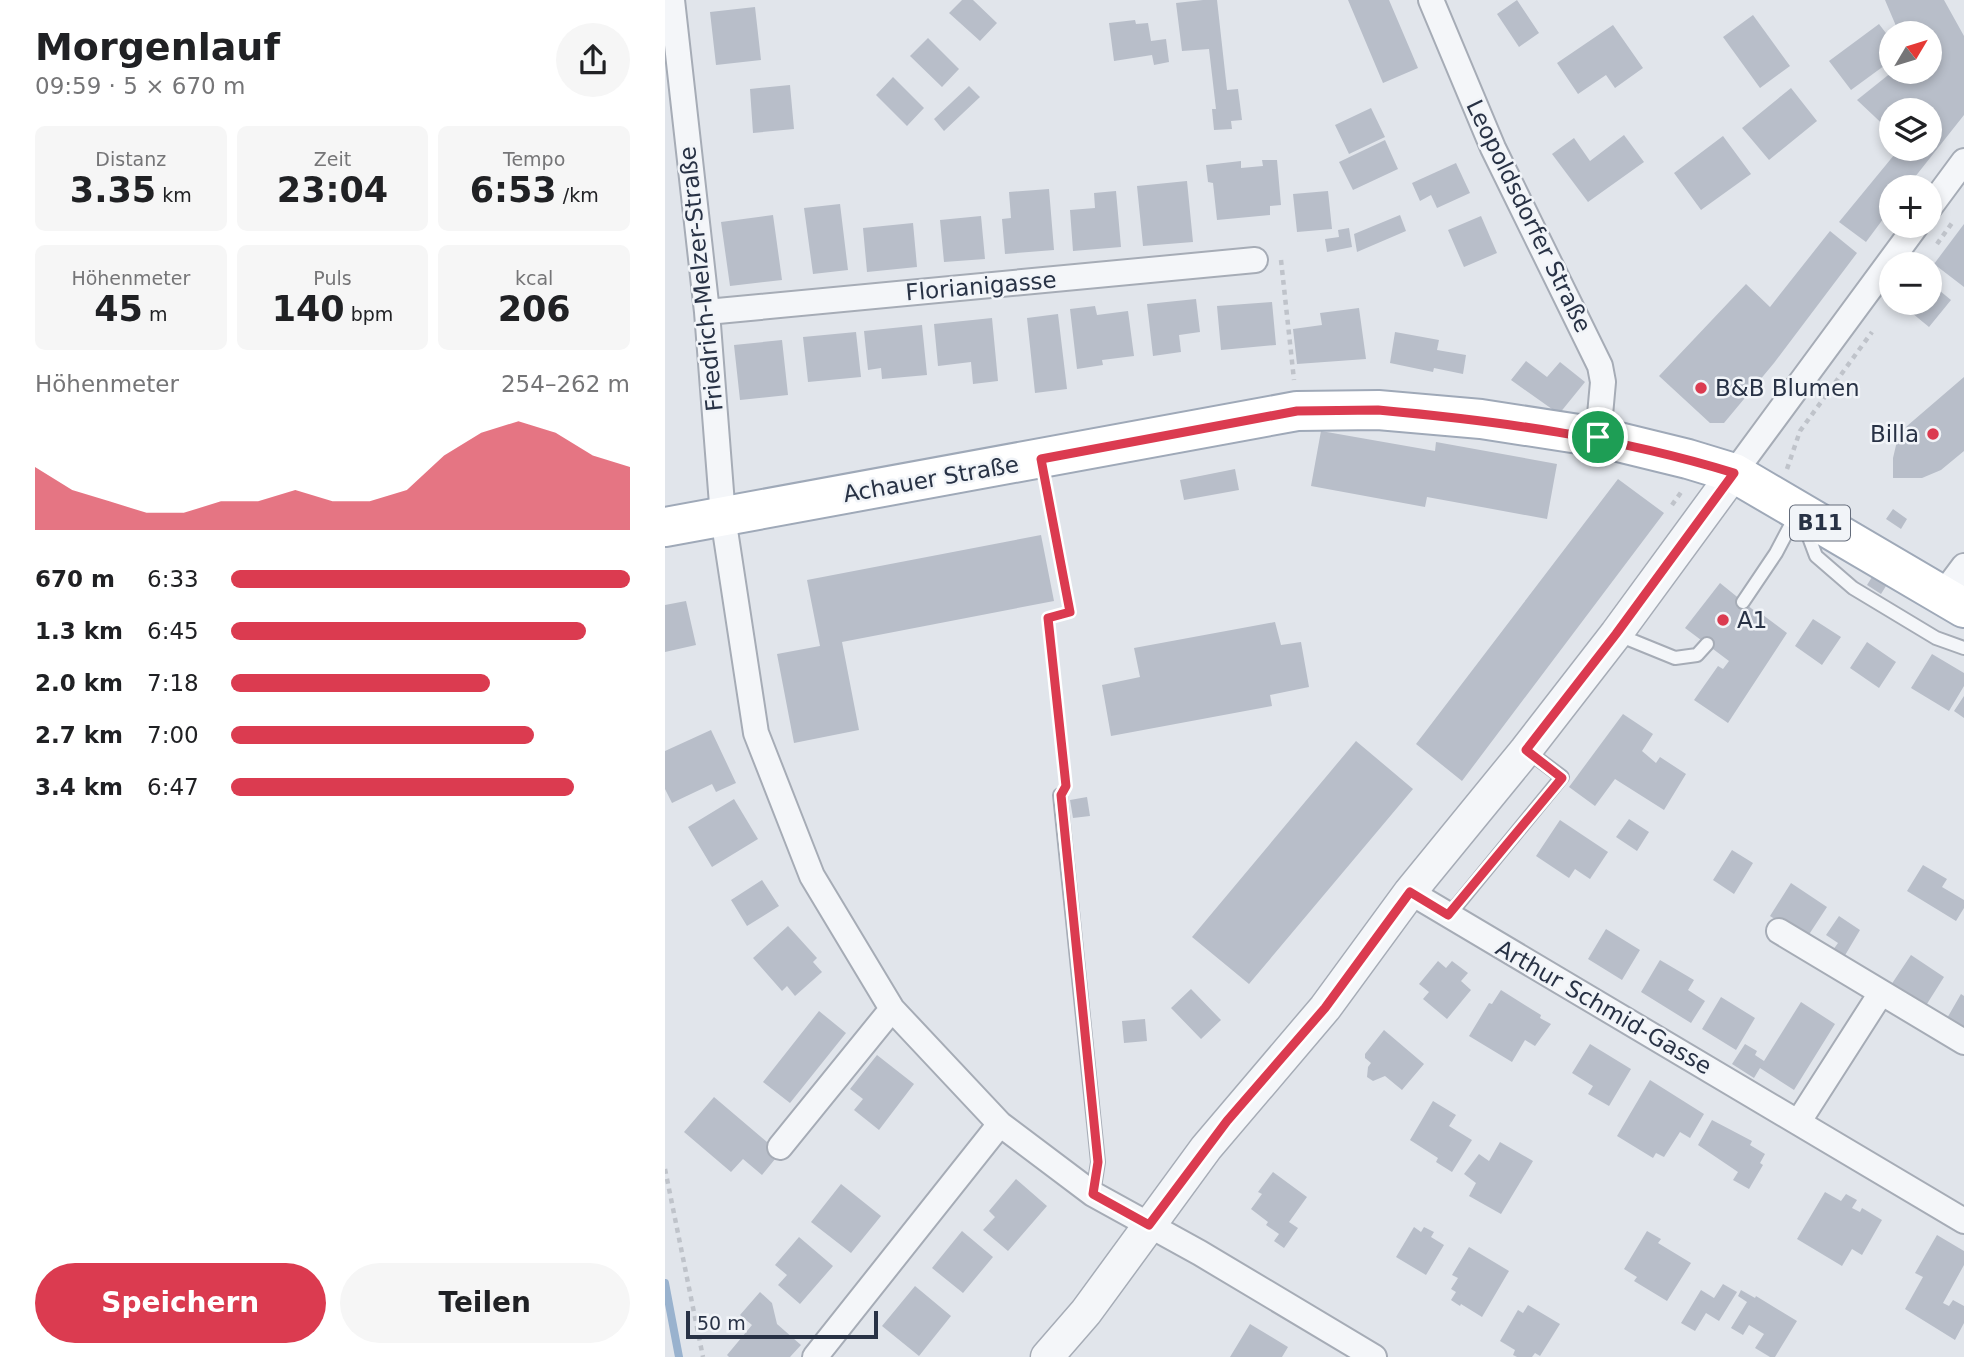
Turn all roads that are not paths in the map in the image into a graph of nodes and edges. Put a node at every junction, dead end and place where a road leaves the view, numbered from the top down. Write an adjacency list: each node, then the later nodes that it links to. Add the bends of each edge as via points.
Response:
1 (671, 0): 7 (street, Friedrich-Melzer-Straße)
2 (1431, 0): 8 (street, Leopoldsdorfer Straße, via 1493,148 1597,357 1604,382)
3 (1964, 161): 4 (street)
4 (1942, 191)
5 (1907, 238): 9 (street)
6 (1255, 260): 7 (street, Florianigasse)
7 (706, 312): 11 (street, Friedrich-Melzer-Straße)
8 (1598, 437): 9 (main road, Achauer Straße / B11); 11 (main road, Achauer Straße / B11, via 1482,419 1378,410 1297,411)
9 (1734, 473): 10 (main road, B11); 15 (street)
10 (1785, 503): 13 (main road, B11); 14 (lane, via 1776,553); 17 (lane, via 1816,556 1853,588 1936,638)
11 (723, 517): 12 (main road, Achauer Straße / B11); 24 (street, Friedrich-Melzer-Straße, via 757,733 812,876)
12 (665, 527)
13 (1957, 590)
14 (1744, 602)
15 (1616, 634): 16 (lane, via 1675,658 1697,655); 18 (street)
16 (1707, 644)
17 (1964, 648)
18 (1526, 750): 20 (street); 21 (lane, via 1562,778)
19 (1061, 795): 29 (lane, via 1098,1162)
20 (1410, 892): 21 (street, Arthur Schmid-Gasse); 31 (street, via 1325,1008 1227,1121)
21 (1448, 915): 26 (street, Arthur Schmid-Gasse)
22 (1779, 931): 23 (street)
23 (1881, 993): 25 (street); 26 (street)
24 (892, 1009): 27 (street, Friedrich-Melzer-Straße); 28 (street)
25 (1964, 1042)
26 (1799, 1121): 30 (street, Arthur Schmid-Gasse)
27 (1000, 1124): 29 (street, Friedrich-Melzer-Straße); 32 (street)
28 (780, 1147)
29 (1093, 1194): 31 (street, Friedrich-Melzer-Straße)
30 (1964, 1221)
31 (1149, 1225): 33 (street); 34 (street, Friedrich-Melzer-Straße)
32 (815, 1357)
33 (1047, 1357)
34 (1374, 1357)

